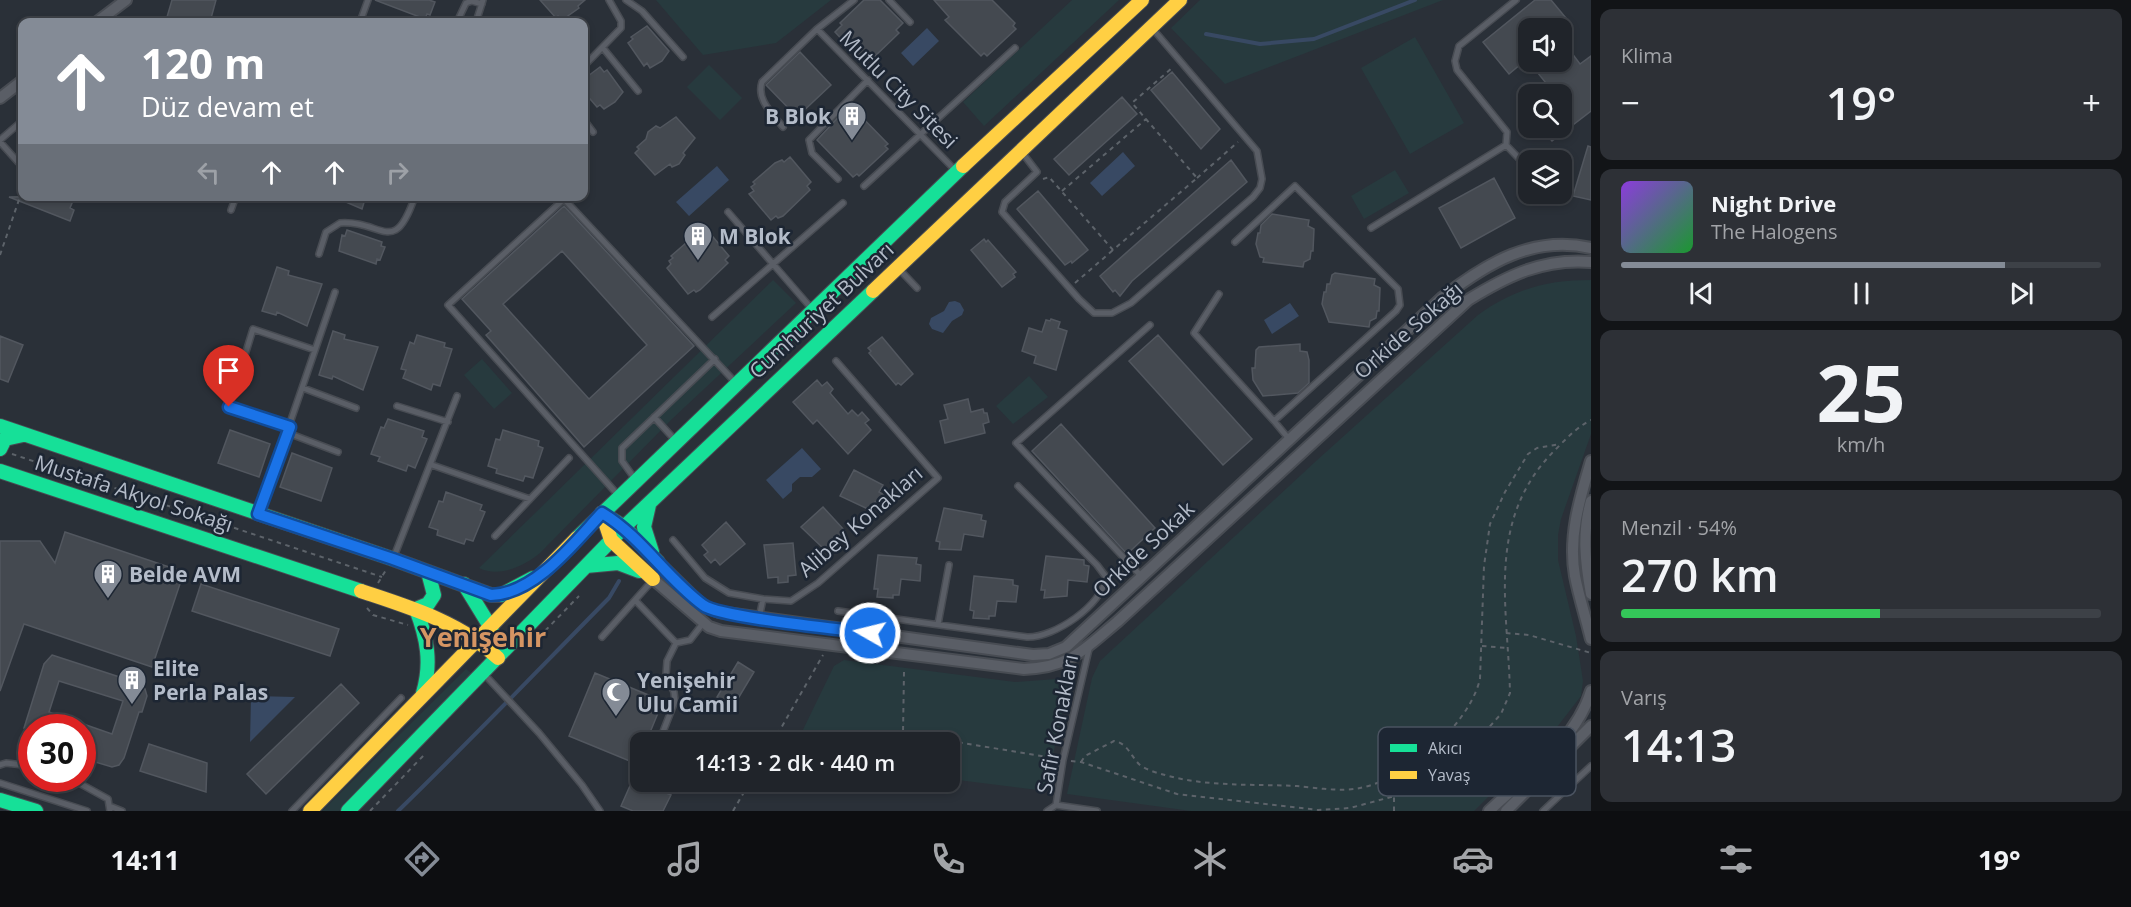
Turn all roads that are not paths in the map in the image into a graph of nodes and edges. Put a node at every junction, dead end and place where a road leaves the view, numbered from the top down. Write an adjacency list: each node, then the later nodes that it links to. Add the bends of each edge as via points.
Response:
1 (126, 0): 11 (street)
2 (368, 0): 12 (lane)
3 (609, 0): 18 (lane, via 621,25)
4 (626, 0): 20 (lane, via 642,11)
5 (854, 0): 17 (lane)
6 (889, 0): 15 (lane)
7 (1142, 0): 36 (street, Cumhuriyet Bulvarı)
8 (1180, 0): 16 (street, Cumhuriyet Bulvarı)
9 (1516, 0): 32 (lane, via 1459,46 1455,56 1457,70 1507,132)
10 (483, 2): 13 (lane, via 466,3); 14 (lane)
11 (104, 18)
12 (361, 18)
13 (459, 18)
14 (477, 18)
15 (910, 22)
16 (1151, 27): 33 (street, Cumhuriyet Bulvarı); 33 (lane, via 1257,151 1260,188 1131,303 1112,313 1094,313 1002,212 1005,202 1037,172)
17 (817, 29): 22 (lane, Mutlu City Sitesi); 28 (lane, via 760,87 762,100)
18 (603, 48): 21 (lane); 24 (lane)
19 (1015, 48): 30 (lane)
20 (682, 57)
21 (588, 62)
22 (868, 81): 30 (lane, Mutlu City Sitesi); 37 (lane, via 809,140 812,153)
23 (18, 84): 25 (street)
24 (638, 91)
25 (0, 98)
26 (18, 125): 31 (lane)
27 (588, 125): 29 (lane)
28 (783, 127)
29 (593, 132)
30 (920, 134): 36 (lane, Mutlu City Sitesi); 38 (lane)
31 (0, 141): 35 (lane)
32 (1506, 145): 34 (lane); 46 (lane)
33 (1020, 150): 52 (street, Cumhuriyet Bulvarı)
34 (1518, 158)
35 (18, 162)
36 (957, 172): 56 (street, Cumhuriyet Bulvarı)
37 (838, 179)
38 (864, 186)
39 (234, 201): 44 (lane)
40 (413, 201): 49 (lane, via 407,221 389,233 340,223 326,232)
41 (562, 201): 84 (lane, via 448,305)
42 (566, 201): 60 (lane)
43 (843, 203): 51 (lane)
44 (231, 210)
45 (728, 212): 51 (lane)
46 (1371, 228)
47 (1235, 242): 68 (lane, via 1295,186 1398,289 1400,297 1395,311)
48 (1591, 248): 73 (street, Orkide Sokak, via 1554,245 1522,249 1470,276)
49 (319, 254)
50 (1591, 262): 75 (street, Orkide Sokağı, via 1530,267 1510,274 1468,300)
51 (773, 264): 56 (lane); 57 (lane)
52 (897, 267): 53 (lane); 87 (street, Cumhuriyet Bulvarı)
53 (917, 288)
54 (335, 292): 59 (lane)
55 (1220, 294): 68 (lane, via 1194,333)
56 (813, 310): 62 (street, Cumhuriyet Bulvarı)
57 (712, 317)
58 (1150, 325): 100 (lane, via 1016,443)
59 (315, 351): 63 (lane); 71 (lane, via 253,328 229,407)
60 (715, 359): 62 (lane); 67 (lane)
61 (836, 361): 104 (lane, Alibey Konakları, via 938,478 818,583 790,601)
62 (737, 383): 74 (street, Cumhuriyet Bulvarı)
63 (303, 388): 66 (lane); 71 (lane)
64 (457, 396): 69 (lane)
65 (397, 405): 69 (lane)
66 (356, 408)
67 (654, 417): 74 (lane); 82 (lane, via 622,448 622,461)
68 (1274, 421): 73 (lane)
69 (448, 422): 80 (lane)
70 (0, 426): 72 (street, Mustafa Akyol Sokağı)
71 (289, 430): 76 (lane); 89 (lane)
72 (25, 435): 77 (street, Mustafa Akyol Sokağı, via 5,439); 89 (street, Mustafa Akyol Sokağı)
73 (1289, 439): 75 (street); 100 (street, Orkide Sokak)
74 (676, 442): 82 (street, Cumhuriyet Bulvarı)
75 (1302, 451): 118 (street, Orkide Sokağı)
76 (338, 452)
77 (4, 453): 81 (street, Mustafa Akyol Sokağı)
78 (569, 458): 85 (lane)
79 (1591, 461): 115 (street, via 1574,528 1573,551 1575,576)
80 (432, 465): 85 (lane); 94 (lane)
81 (4, 472): 106 (street, Mustafa Akyol Sokağı)
82 (636, 480): 84 (street, Cumhuriyet Bulvarı)
83 (1018, 486): 111 (lane, via 1097,565 1106,577 1101,593 1058,630 1044,636)
84 (619, 496): 88 (street, Cumhuriyet Bulvarı)
85 (530, 499): 91 (lane)
86 (1591, 501): 103 (street, via 1584,550)
87 (650, 502): 90 (street, Cumhuriyet Bulvarı); 95 (street, via 644,527)
88 (602, 513): 90 (street); 92 (street); 98 (street, Cumhuriyet Bulvarı)
89 (258, 514): 94 (street, Mustafa Akyol Sokağı)
90 (624, 526): 92 (street, Cumhuriyet Bulvarı); 95 (street)
91 (495, 536)
92 (611, 540): 97 (street, Cumhuriyet Bulvarı); 101 (street)
93 (673, 540): 104 (lane, Alibey Konakları, via 705,578 729,593)
94 (393, 559): 99 (street, Mustafa Akyol Sokağı)
95 (658, 562): 109 (street, Orkide Sokak, via 711,610)
96 (949, 565): 111 (lane)
97 (586, 566): 101 (street, via 618,563); 120 (street, Cumhuriyet Bulvarı)
98 (548, 570): 102 (street, Mustafa Akyol Sokağı, via 501,595); 112 (street, Cumhuriyet Bulvarı)
99 (428, 572): 102 (street, Mustafa Akyol Sokağı); 106 (street, via 435,592 433,599)
100 (1142, 577): 113 (street, Orkide Sokak, via 1066,647 1049,654)
101 (653, 579): 105 (lane); 110 (street, Orkide Sokağı)
102 (464, 584): 112 (street)
103 (1591, 594)
104 (763, 599): 109 (lane)
105 (635, 600): 114 (lane); 117 (lane)
106 (416, 609): 116 (street, Mustafa Akyol Sokağı); 123 (street, via 430,659)
107 (838, 611): 108 (lane)
108 (871, 615): 111 (lane); 113 (lane)
109 (759, 618): 113 (street, Orkide Sokak)
110 (704, 622): 117 (lane, via 690,640); 119 (street, Orkide Sokağı, via 721,631)
111 (938, 624)
112 (491, 628): 116 (street, Cumhuriyet Bulvarı); 120 (street)
113 (870, 633): 119 (lane)
114 (602, 637)
115 (1591, 639)
116 (479, 640): 120 (street, Mustafa Akyol Sokağı); 123 (street, Cumhuriyet Bulvarı)
117 (676, 643): 127 (lane, via 666,675 675,701)
118 (1090, 644): 119 (street, Orkide Sokağı, via 1065,663 1024,669); 139 (lane, Safir Konakları)
119 (867, 650)
120 (498, 658): 121 (street, Cumhuriyet Bulvarı)
121 (483, 673): 146 (street, Cumhuriyet Bulvarı); 147 (lane, via 526,718)
122 (1591, 691): 126 (street)
123 (421, 697): 145 (street, Cumhuriyet Bulvarı)
124 (401, 698): 144 (lane)
125 (1591, 726): 128 (street)
126 (1574, 727)
127 (663, 732)
128 (1576, 741)
129 (18, 764): 130 (lane)
130 (0, 765)
131 (1591, 766): 132 (lane)
132 (1576, 780)
133 (0, 783): 142 (lane)
134 (96, 791): 140 (lane, via 105,796)
135 (1504, 796): 150 (street)
136 (1521, 796): 151 (street)
137 (1559, 796): 152 (lane)
138 (0, 800): 141 (street)
139 (1056, 805): 148 (lane); 149 (lane, Safir Konakları)
140 (111, 809): 143 (lane)
141 (36, 811)
142 (87, 811)
143 (122, 811)
144 (292, 811)
145 (310, 811)
146 (348, 811)
147 (600, 811)
148 (1047, 811)
149 (1097, 811)
150 (1489, 811)
151 (1506, 811)
152 (1543, 811)

